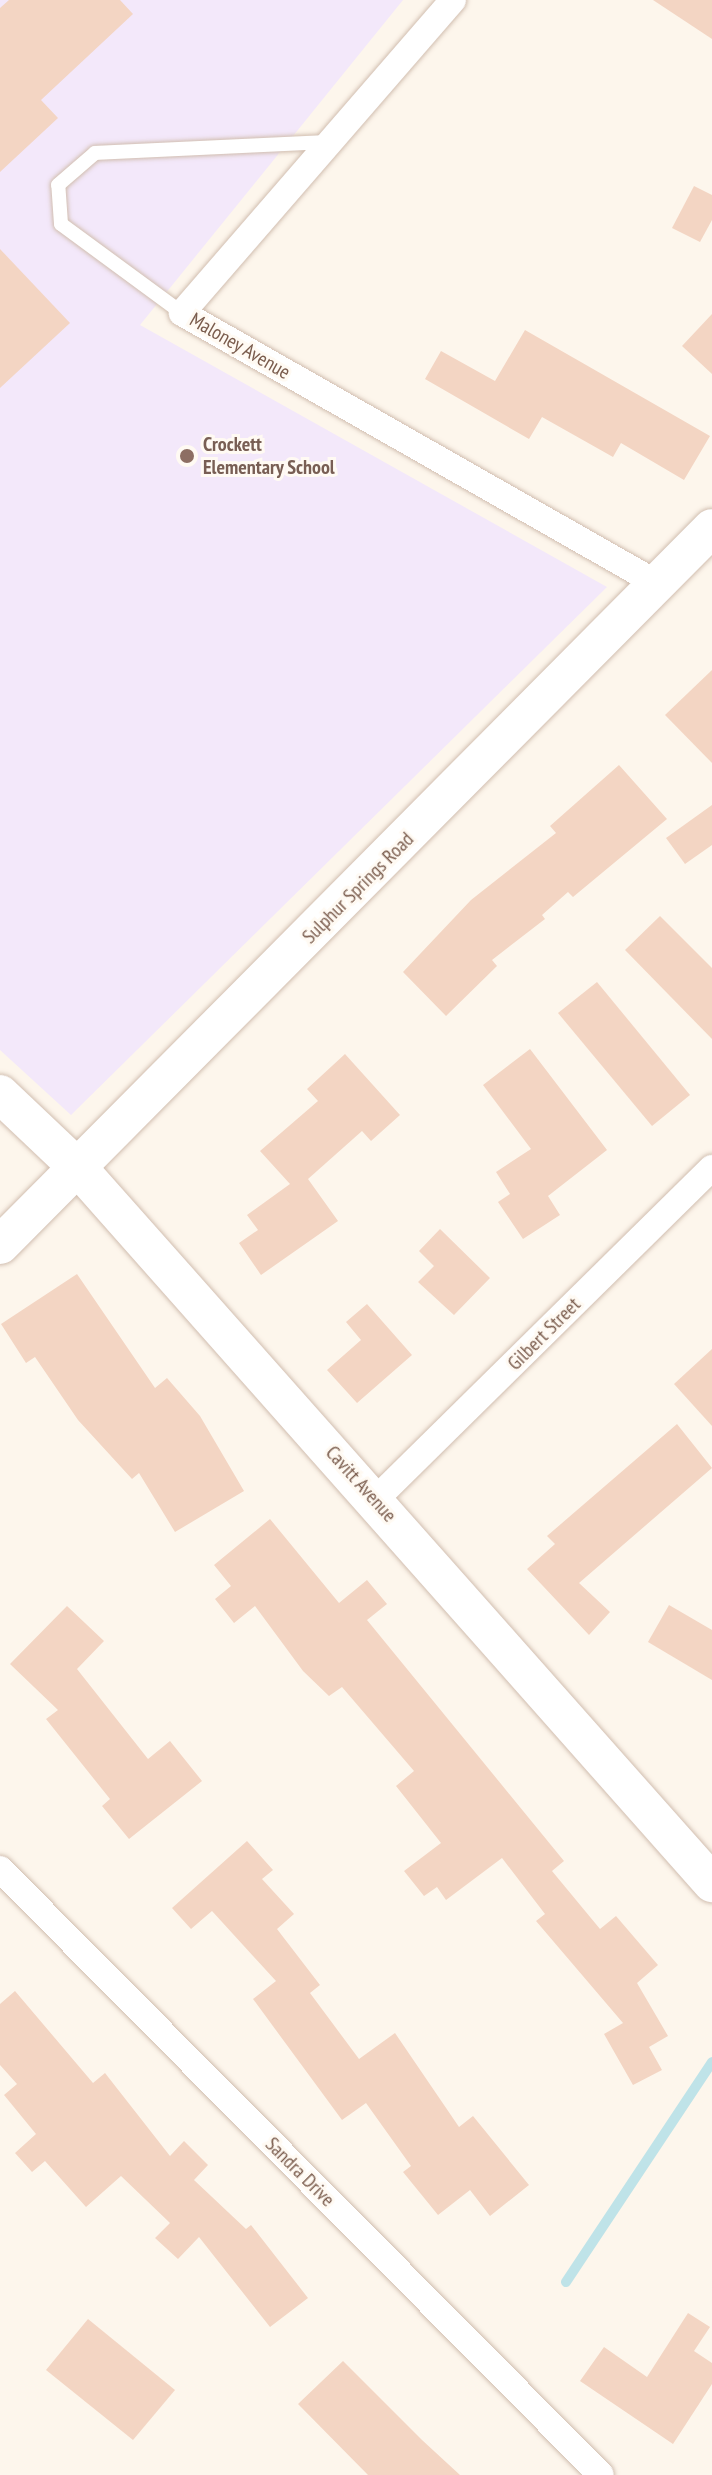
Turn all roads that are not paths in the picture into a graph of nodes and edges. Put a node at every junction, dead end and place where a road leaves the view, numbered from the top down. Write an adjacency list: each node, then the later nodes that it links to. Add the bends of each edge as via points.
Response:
1 (453, 0): 2 (street, Maloney Avenue)
2 (331, 142): 3 (street, Maloney Avenue); 3 (lane, via 95,153 58,185 61,224)
3 (182, 313): 5 (street, Maloney Avenue)
4 (712, 528): 5 (street, Sulphur Springs Road)
5 (658, 584): 8 (street, Sulphur Springs Road)
6 (0, 1094): 8 (street, Cavitt Avenue)
7 (712, 1168): 10 (street, Gilbert Street)
8 (80, 1170): 9 (street, Sulphur Springs Road); 10 (street, Cavitt Avenue)
9 (0, 1245)
10 (375, 1500): 12 (street, Cavitt Avenue)
11 (0, 1869): 13 (street, Sandra Drive)
12 (712, 1883)
13 (601, 2475)

